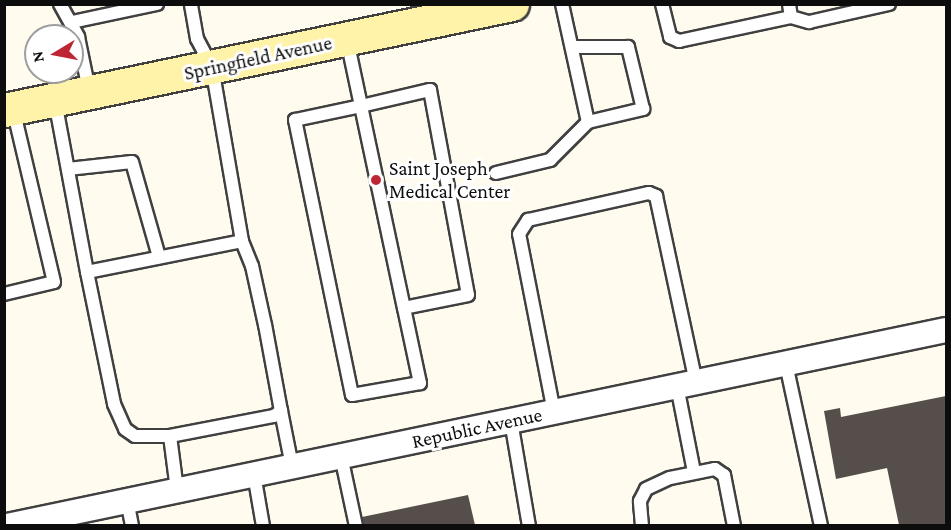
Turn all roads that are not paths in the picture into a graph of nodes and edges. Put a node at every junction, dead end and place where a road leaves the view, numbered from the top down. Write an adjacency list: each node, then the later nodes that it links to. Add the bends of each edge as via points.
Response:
1 (60, 4): 10 (lane)
2 (157, 4): 10 (lane)
3 (191, 4): 13 (lane, via 197,39)
4 (512, 4): 8 (street, Springfield Avenue)
5 (562, 4): 12 (lane)
6 (663, 4): 9 (lane, via 670,37 679,41)
7 (889, 4): 9 (lane, via 809,22)
8 (448, 11): 11 (street, Springfield Avenue)
9 (790, 11)
10 (72, 22): 14 (lane)
11 (346, 39): 13 (street, Springfield Avenue); 16 (lane)
12 (572, 47): 18 (lane); 18 (lane, via 628,47 643,109)
13 (212, 67): 14 (street, Springfield Avenue); 21 (lane)
14 (89, 93): 15 (street, Springfield Avenue)
15 (55, 100): 17 (street, Springfield Avenue); 19 (lane)
16 (361, 106): 25 (lane); 25 (lane, via 430,90 468,295); 25 (lane, via 295,120 352,395 420,382)
17 (9, 109): 24 (lane, via 54,282)
18 (588, 122): 20 (lane, via 550,160)
19 (68, 169): 22 (lane, via 132,162); 23 (lane)
20 (496, 173)
21 (242, 241): 22 (lane); 29 (lane, via 252,266)
22 (159, 257): 23 (lane)
23 (87, 272): 32 (lane, via 114,404 125,429 135,436)
24 (4, 294)
25 (404, 308)
26 (946, 330): 27 (street, Republic Avenue)
27 (786, 364): 28 (street, Republic Avenue); 47 (lane)
28 (687, 384): 30 (street, Republic Avenue); 30 (lane, via 656,196 649,193 528,220 519,234); 35 (lane)
29 (280, 411): 32 (lane, via 274,416); 34 (lane)
30 (554, 412): 31 (street, Republic Avenue)
31 (511, 421): 33 (street, Republic Avenue); 44 (lane)
32 (170, 436): 37 (lane)
33 (341, 456): 34 (street, Republic Avenue); 43 (lane)
34 (292, 466): 36 (street, Republic Avenue)
35 (694, 472): 45 (lane, via 646,489 640,501); 46 (lane, via 721,470)
36 (254, 474): 37 (street, Republic Avenue); 42 (lane)
37 (177, 490): 38 (street, Republic Avenue)
38 (127, 500): 39 (street, Republic Avenue); 41 (lane)
39 (45, 522): 40 (street, Republic Avenue)
40 (7, 525)
41 (132, 525)
42 (263, 525)
43 (356, 525)
44 (529, 525)
45 (642, 525)
46 (734, 525)
47 (821, 525)

